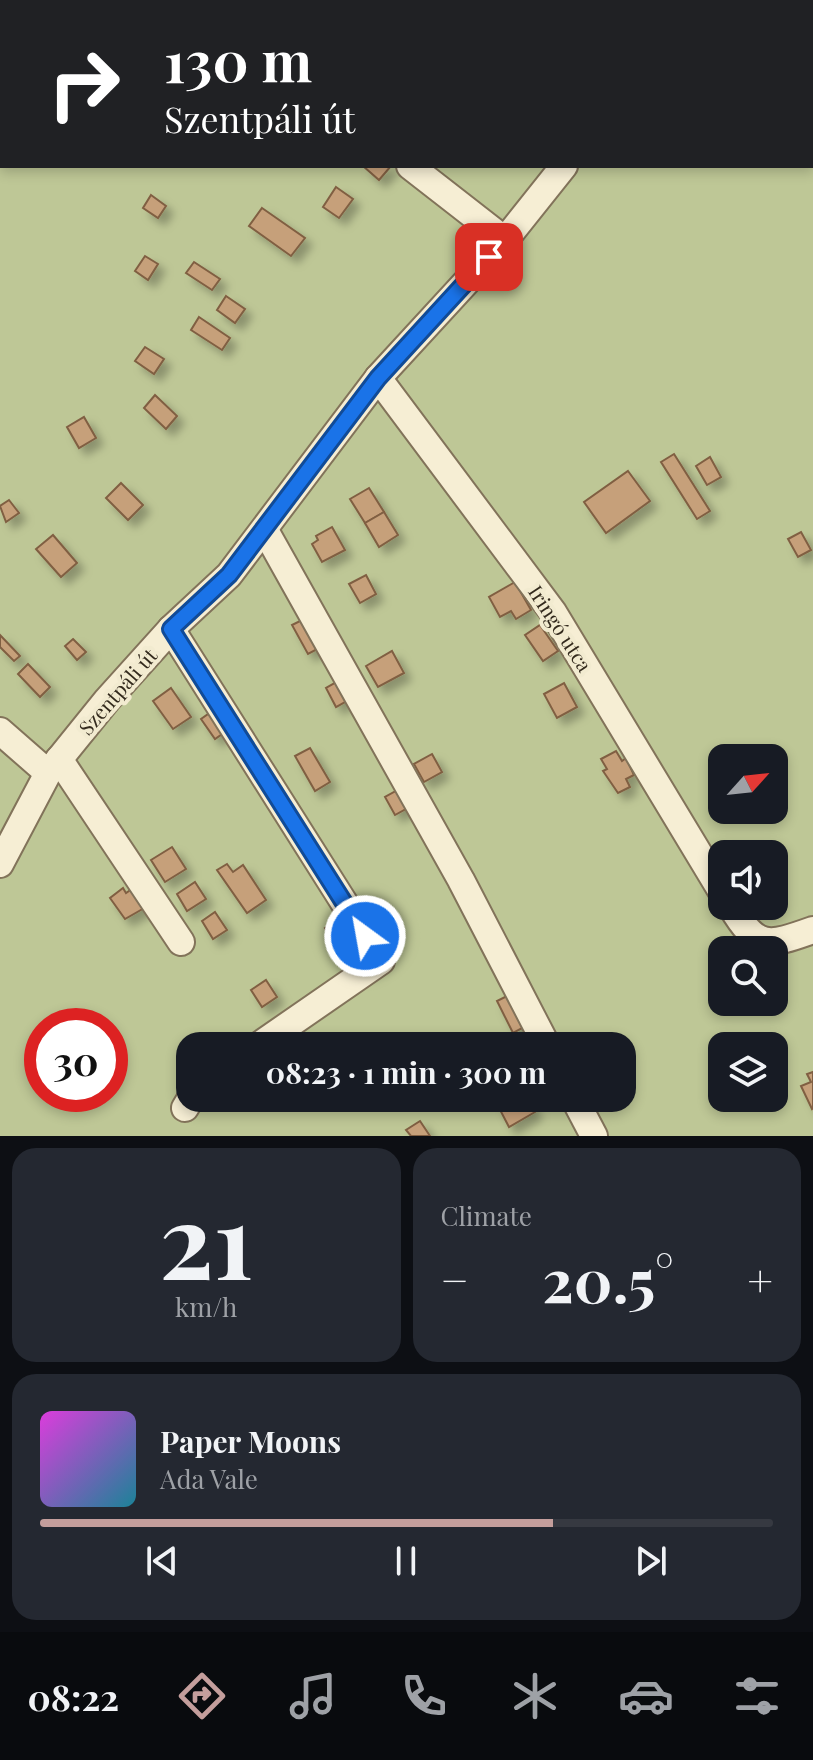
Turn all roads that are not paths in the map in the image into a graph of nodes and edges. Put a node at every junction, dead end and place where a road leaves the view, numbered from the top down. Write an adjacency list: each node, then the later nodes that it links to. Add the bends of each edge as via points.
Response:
1 (413, 168): 3 (street)
2 (562, 168): 3 (street, Szentpáli út)
3 (505, 240): 4 (street, Szentpáli út)
4 (378, 378): 5 (street, Szentpáli út); 10 (street, Iringó utca, via 553,612)
5 (266, 532): 6 (street, Szentpáli út); 15 (street)
6 (171, 629): 8 (street, Szentpáli út); 14 (street, via 381,961)
7 (0, 731): 8 (street)
8 (54, 766): 9 (street, Szentpáli út); 13 (street)
9 (0, 864)
10 (708, 869)
11 (739, 920): 12 (street, via 759,941 776,943)
12 (813, 930)
13 (181, 942)
14 (278, 1032)
15 (540, 1032)
16 (581, 1112): 17 (street)
17 (594, 1136)

